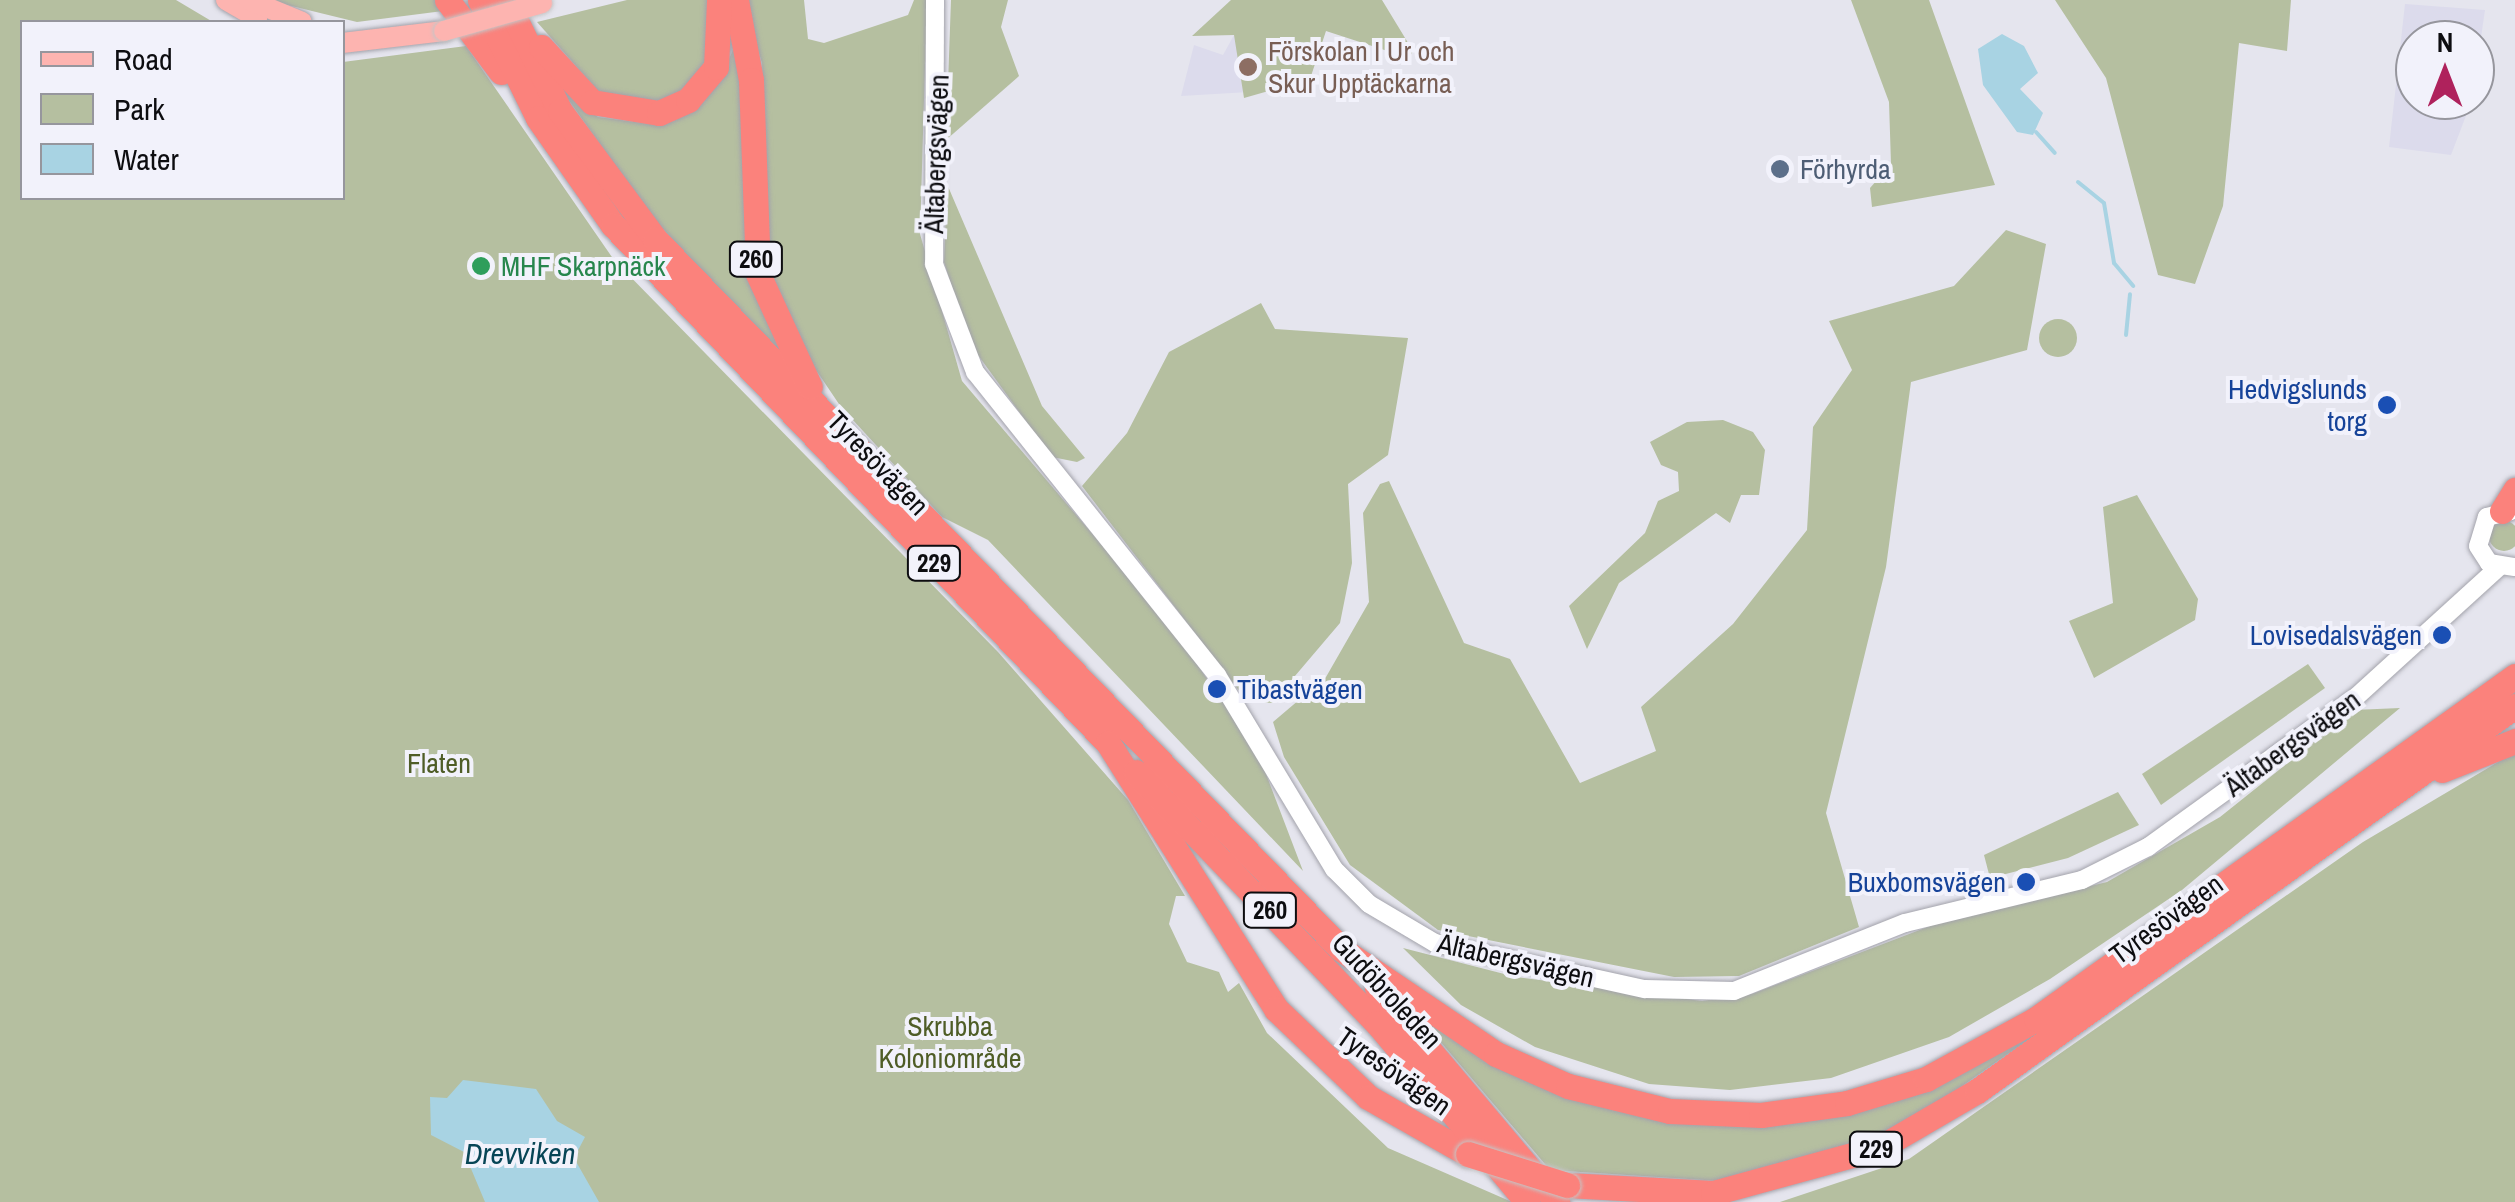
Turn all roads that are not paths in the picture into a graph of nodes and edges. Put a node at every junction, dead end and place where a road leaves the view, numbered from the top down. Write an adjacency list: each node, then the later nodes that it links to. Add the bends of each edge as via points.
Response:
1 (448, 0): 15 (highway)
2 (480, 0): 15 (highway, Tyresövägen / 229)
3 (509, 0): 5 (highway, via 578,92 604,109 646,115 688,100 710,78 724,41); 16 (highway, Tyresövägen / 229, via 560,111 612,186)
4 (520, 0): 12 (main road)
5 (719, 0)
6 (736, 0): 16 (highway, 260, via 751,80 758,274)
7 (935, 0): 20 (street, Ältabergsvägen, via 934,264 976,372 1217,675 1334,869 1369,904 1435,943 1668,992 1760,986 1905,923 2062,887 2126,860 2356,697)
8 (237, 1): 10 (main road); 11 (main road)
9 (547, 2): 12 (main road, bridge)
10 (265, 20)
11 (296, 20)
12 (440, 28): 13 (main road); 14 (main road)
13 (345, 31)
14 (345, 43)
15 (538, 118): 24 (highway, Tyresövägen / 229, via 642,260)
16 (830, 421): 26 (highway, Tyresövägen / 229)
17 (2511, 505): 18 (street, Ältabergsvägen, via 2481,524)
18 (2478, 546): 19 (street); 20 (street, Ältabergsvägen)
19 (2507, 567): 20 (street, Ältabergsvägen)
20 (2432, 624)
21 (2515, 676): 26 (highway, Tyresövägen / 229, via 2036,1019 1926,1078 1847,1103 1710,1115 1568,1086 1496,1054)
22 (2515, 706): 25 (highway, Tyresövägen / 229)
23 (2515, 741): 25 (highway)
24 (1108, 743): 27 (highway, Tyresövägen / 229, bridge, via 1276,1009 1368,1097 1468,1154); 28 (highway, Gudöbroleden / 260, via 1377,1024)
25 (2400, 787): 27 (highway, Tyresövägen / 229, via 1977,1091 1881,1147 1713,1193)
26 (1341, 948): 27 (highway, Gudöbroleden)
27 (1562, 1193)
28 (1528, 1202)

